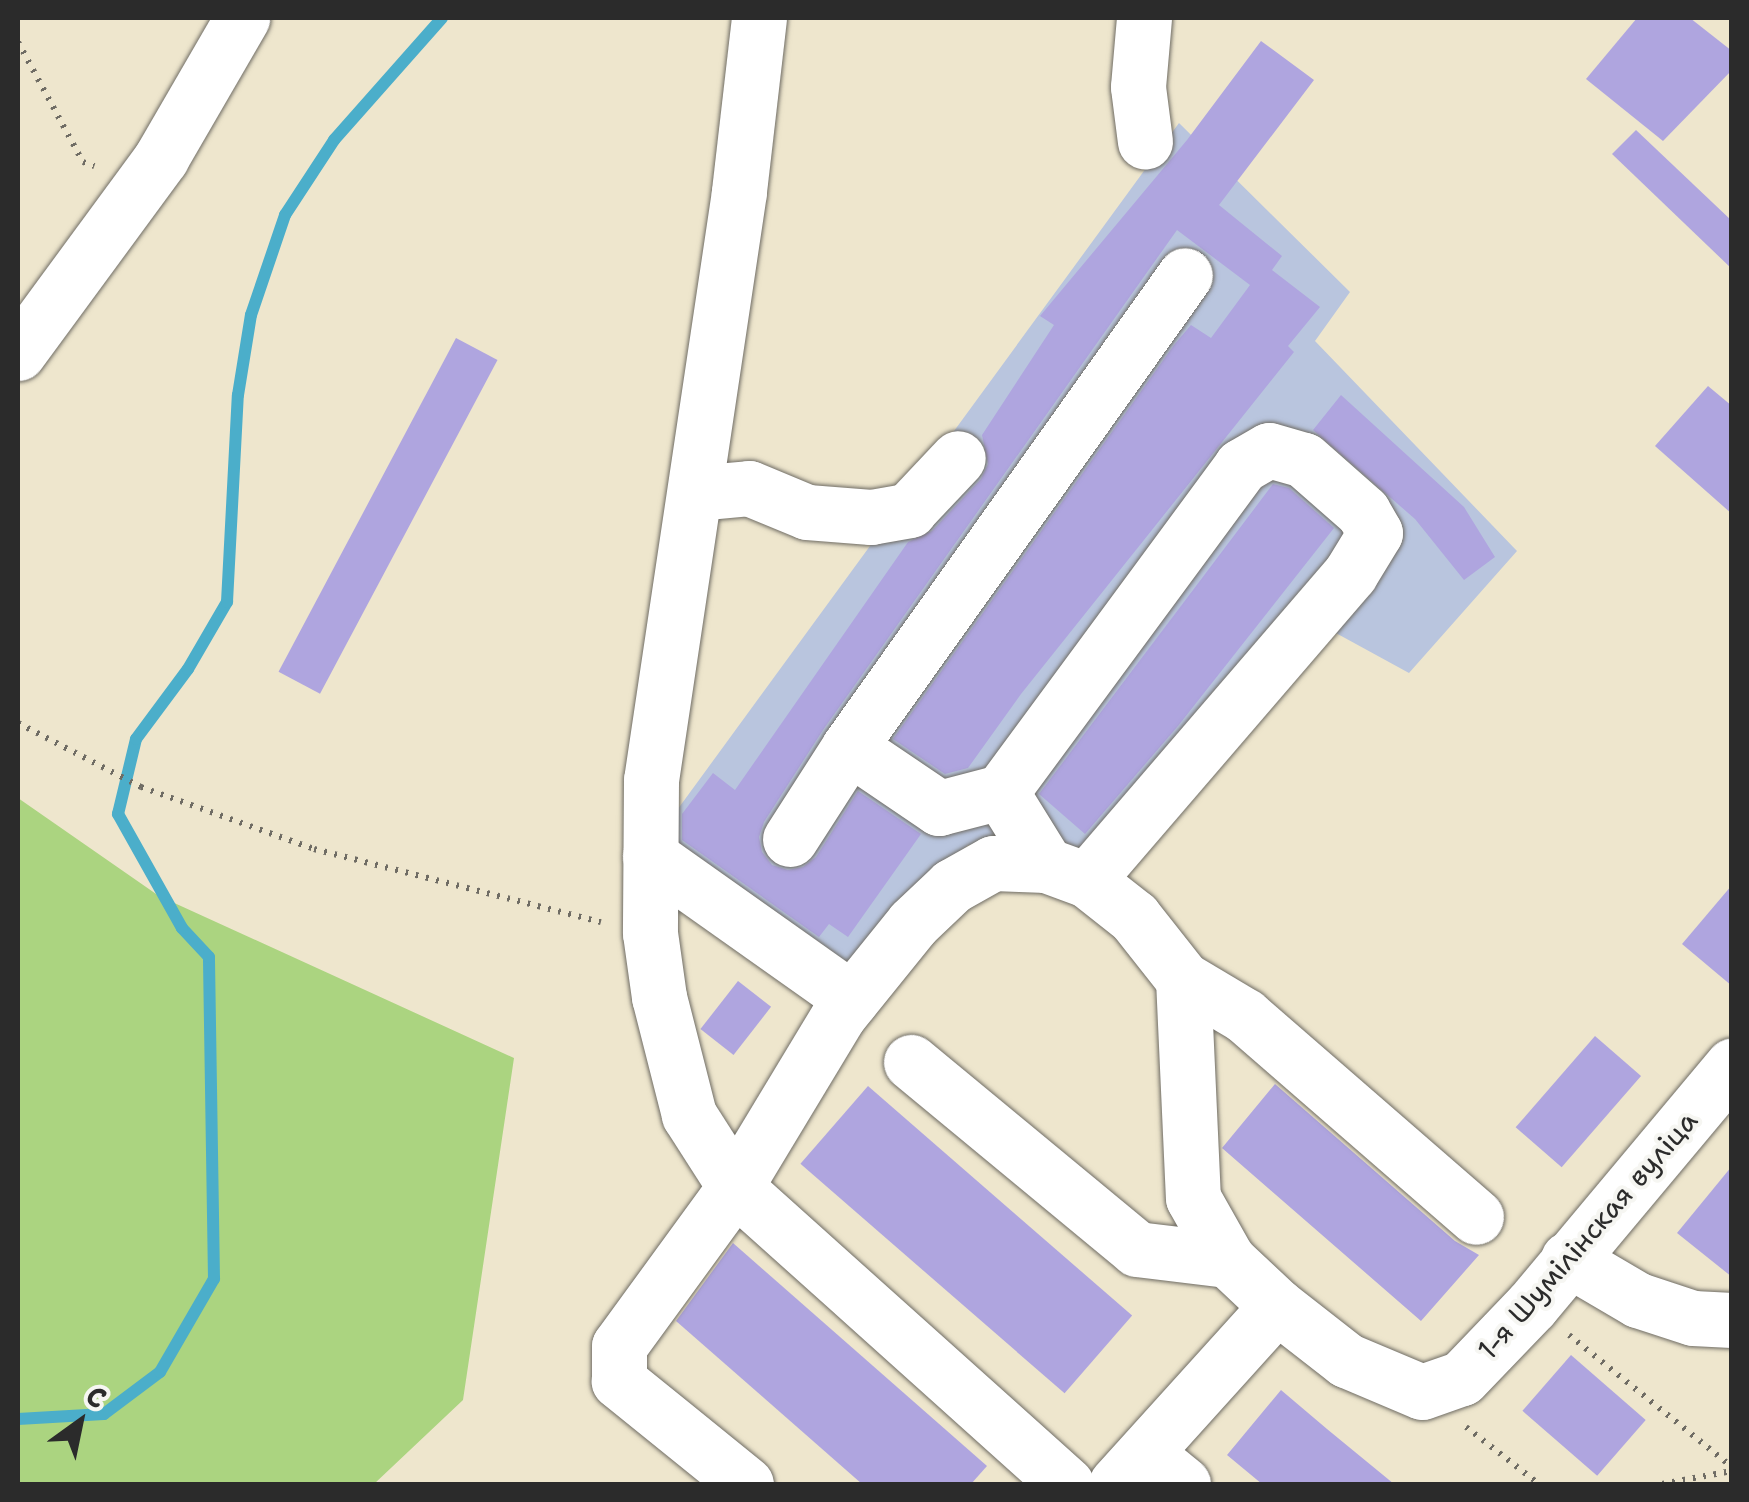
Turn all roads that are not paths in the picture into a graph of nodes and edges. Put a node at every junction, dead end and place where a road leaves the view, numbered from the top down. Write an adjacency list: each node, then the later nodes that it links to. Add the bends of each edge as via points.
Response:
1 (242, 18): 6 (street, via 161,158)
2 (759, 18): 8 (street)
3 (1144, 18): 4 (street, via 1138,87)
4 (1145, 142)
5 (1184, 275): 9 (street)
6 (18, 353)
7 (958, 458): 8 (street, via 909,510 872,516 807,512 749,488)
8 (696, 492): 12 (street, via 651,780)
9 (848, 747): 10 (street, via 939,808); 11 (street)
10 (1001, 792): 13 (street); 13 (street, via 1241,466 1270,450 1304,460 1363,512 1375,533 1350,574)
11 (790, 839)
12 (650, 856): 15 (street); 18 (street, via 659,997 689,1115)
13 (1066, 873): 14 (street, via 1134,917); 15 (street, via 993,864 952,886)
14 (1183, 979): 19 (street, via 1245,1016); 21 (street, via 1193,1198)
15 (852, 999): 18 (street)
16 (911, 1062): 21 (street, via 1137,1249)
17 (1732, 1066): 20 (street, 1-я Шумілінская вуліца)
18 (735, 1186): 25 (street, via 619,1346 619,1381); 26 (street)
19 (1476, 1217)
20 (1568, 1259): 22 (street, 1-я Шумілінская вуліца, via 1462,1378 1422,1392 1346,1360); 23 (street, via 1638,1300 1693,1318)
21 (1228, 1260): 22 (street)
22 (1276, 1306): 24 (street)
23 (1732, 1320)
24 (1148, 1474)
25 (746, 1484)
26 (1066, 1484)

